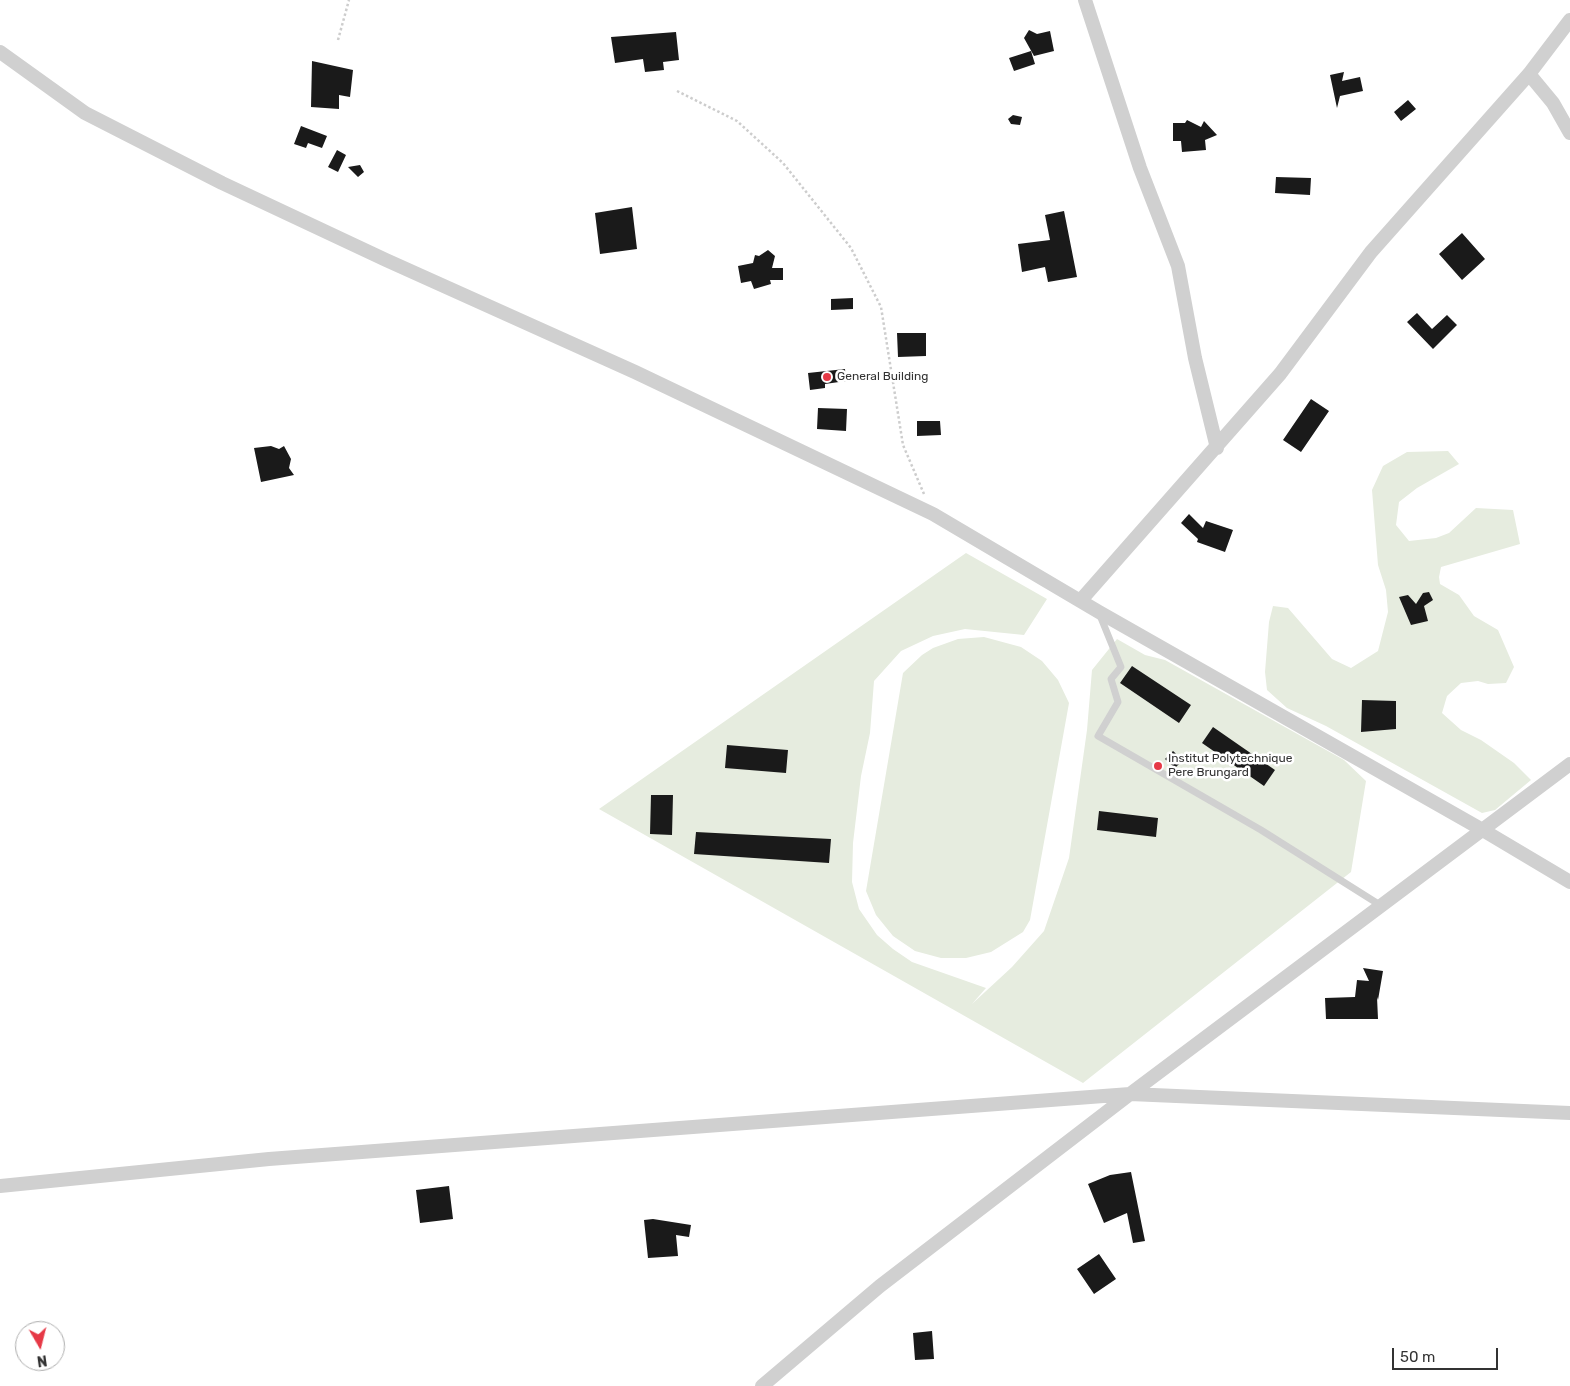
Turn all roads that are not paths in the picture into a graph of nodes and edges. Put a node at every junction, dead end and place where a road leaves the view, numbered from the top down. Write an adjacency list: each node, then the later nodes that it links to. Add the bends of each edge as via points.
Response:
1 (1085, 0): 6 (street, via 1140,168 1178,266 1195,358)
2 (1570, 20): 4 (street)
3 (0, 52): 7 (street, via 85,113 222,183 636,372 933,514)
4 (1529, 74): 5 (street, via 1554,103); 6 (street, via 1371,252 1280,374)
5 (1570, 133)
6 (1217, 448): 7 (street)
7 (1081, 600): 8 (street)
8 (1099, 612): 10 (street); 12 (lane, via 1121,667 1111,679 1118,702 1098,736 1260,830)
9 (1570, 764): 10 (street)
10 (1482, 829): 11 (street); 12 (street)
11 (1570, 882)
12 (1380, 905): 13 (street)
13 (1130, 1094): 14 (street); 15 (street, via 269,1158); 16 (street, via 880,1286)
14 (1570, 1113)
15 (0, 1186)
16 (762, 1386)

